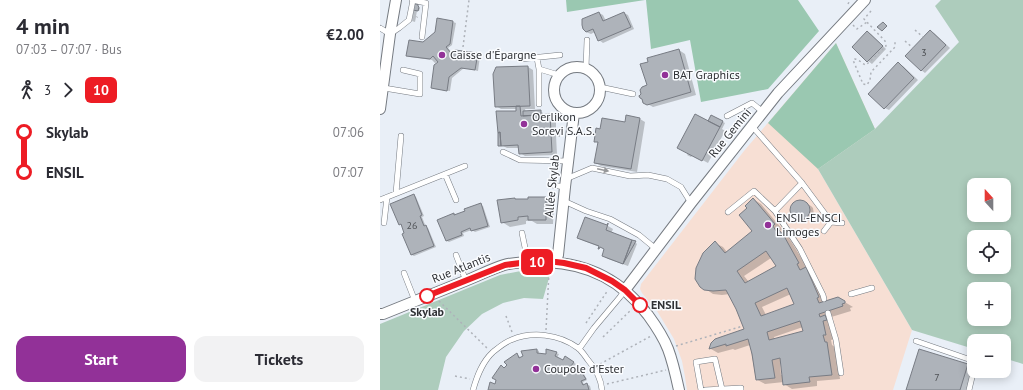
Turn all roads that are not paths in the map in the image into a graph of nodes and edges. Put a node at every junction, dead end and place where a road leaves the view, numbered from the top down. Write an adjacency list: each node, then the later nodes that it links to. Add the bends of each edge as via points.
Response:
1 (396, 0): 5 (street)
2 (412, 0): 5 (lane, via 409,20); 6 (lane, via 426,3)
3 (865, 0): 21 (street, Rue Gemini)
4 (380, 28): 5 (lane)
5 (390, 34): 9 (street)
6 (422, 37)
7 (587, 40): 12 (lane)
8 (560, 55): 10 (lane)
9 (384, 58): 17 (street)
10 (537, 58): 11 (lane); 13 (lane)
11 (521, 59)
12 (586, 68): 15 (street, via 571,67); 16 (street, via 598,79)
13 (539, 69): 15 (lane); 19 (lane)
14 (403, 70): 17 (lane, via 420,74 420,94)
15 (559, 75): 22 (street, via 555,81 554,95 562,107)
16 (600, 87): 18 (lane); 22 (street, via 600,94 594,106)
17 (384, 88): 20 (street)
18 (633, 94)
19 (539, 104)
20 (380, 109)
21 (763, 112): 23 (lane, via 752,103); 24 (street, Rue Gemini)
22 (574, 113): 27 (street, Allée Skylab)
23 (727, 116)
24 (752, 126): 31 (lane); 38 (street, Rue Gemini)
25 (401, 136): 33 (lane)
26 (503, 152): 27 (lane, via 520,160)
27 (568, 160): 30 (street, Allée Skylab)
28 (465, 166): 29 (lane)
29 (445, 174): 33 (lane); 36 (lane)
30 (566, 183): 32 (lane); 37 (street, Allée Skylab); 38 (lane, one-way to 38, via 592,168 630,176 648,175 667,179 681,187)
31 (802, 183): 39 (lane); 41 (lane)
32 (552, 185)
33 (396, 193): 34 (lane)
34 (386, 197): 35 (lane); 43 (lane)
35 (380, 200)
36 (456, 200)
37 (564, 201): 46 (lane, via 610,219 639,235); 49 (street, Allée Skylab, via 558,255)
38 (691, 203): 46 (street, Rue Gemini)
39 (775, 211): 40 (lane, via 754,191); 55 (lane, via 800,249)
40 (728, 212)
41 (830, 222): 42 (lane); 44 (lane)
42 (842, 223)
43 (384, 224)
44 (824, 231)
45 (522, 234): 48 (lane)
46 (656, 249): 53 (street, Rue Gemini)
47 (456, 255): 51 (lane)
48 (528, 262): 49 (street, Rue Atlantis); 51 (street, Rue Atlantis, via 505,265)
49 (553, 266): 53 (street, Rue Atlantis, via 564,263 586,268)
50 (404, 273): 56 (lane)
51 (466, 281): 56 (street, Rue Atlantis)
52 (872, 288): 54 (lane)
53 (625, 290): 60 (lane); 67 (street, Rue Atlantis, via 638,302 660,331 668,349)
54 (851, 294)
55 (824, 299)
56 (416, 301): 58 (street, Rue Atlantis)
57 (828, 313): 62 (lane, via 836,340)
58 (380, 314)
59 (916, 341): 61 (lane)
60 (579, 348): 64 (lane, via 594,367); 66 (lane, via 562,338 546,335 526,335 510,340 492,353 481,367)
61 (967, 359)
62 (841, 373)
63 (972, 378): 71 (lane)
64 (602, 388)
65 (722, 389): 68 (lane, via 714,359 696,362); 69 (lane); 70 (lane)
66 (473, 390)
67 (679, 390)
68 (701, 390)
69 (705, 390)
70 (741, 390)
71 (969, 390)

